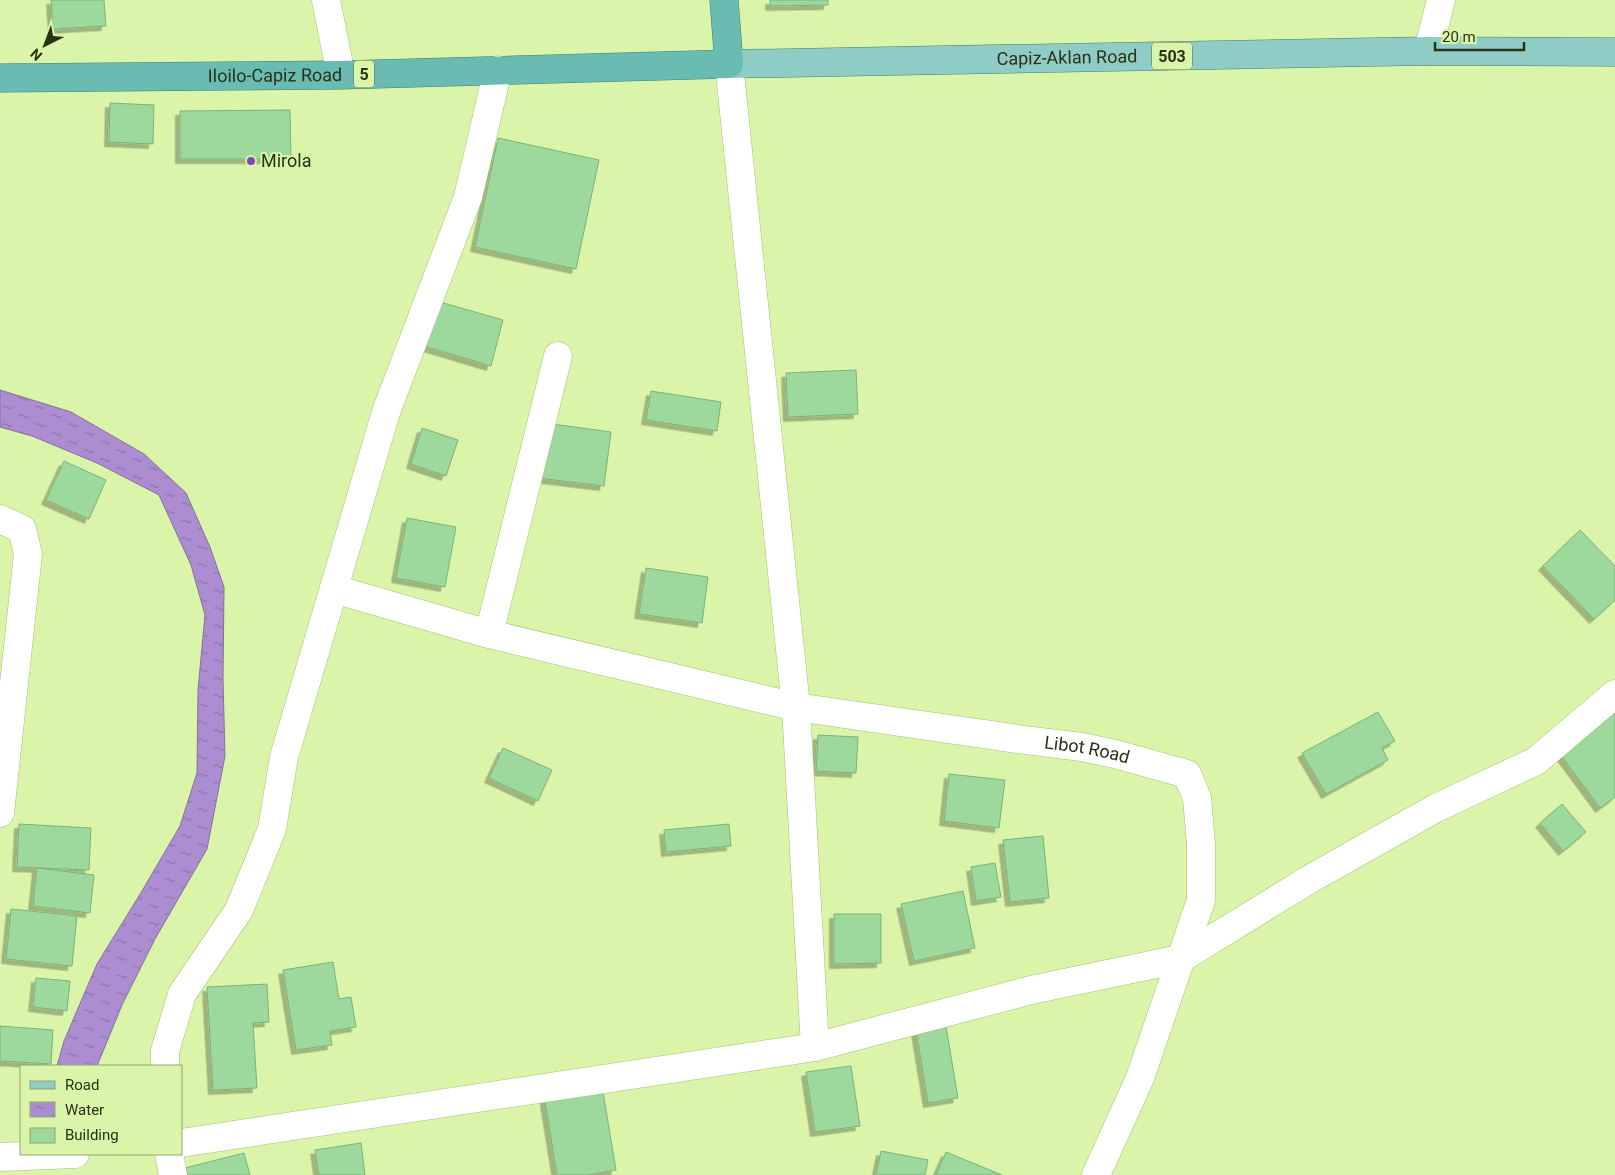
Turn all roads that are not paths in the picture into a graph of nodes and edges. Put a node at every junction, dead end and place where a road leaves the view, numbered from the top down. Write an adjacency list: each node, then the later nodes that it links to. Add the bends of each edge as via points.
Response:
1 (326, 0): 8 (street)
2 (724, 0): 6 (highway)
3 (1441, 0): 4 (street)
4 (1428, 51): 5 (main road, Capiz-Aklan Road / 503); 6 (main road, Capiz-Aklan Road / 503)
5 (1615, 52)
6 (729, 64): 7 (highway, Iloilo-Capiz Road / 5); 15 (street)
7 (498, 70): 8 (highway, Iloilo-Capiz Road / 5); 12 (street, via 468,197 386,412)
8 (340, 75): 9 (highway, Iloilo-Capiz Road / 5)
9 (0, 78)
10 (558, 356): 13 (street)
11 (0, 519): 16 (street, via 22,529 28,554)
12 (334, 589): 13 (street); 19 (street, via 284,757 272,829 239,910 182,994 165,1051)
13 (489, 634): 15 (street)
14 (1615, 694): 17 (street, via 1536,761 1436,808 1310,879)
15 (796, 707): 17 (street, Libot Road, via 1082,747 1188,774 1197,798 1201,900); 18 (street)
16 (0, 813)
17 (1180, 959): 18 (street, via 1031,990); 25 (street, via 1140,1078)
18 (815, 1048): 20 (street)
19 (165, 1065)
20 (182, 1143)
21 (52, 1155): 23 (street)
22 (169, 1155): 24 (street)
23 (0, 1157)
24 (173, 1175)
25 (1096, 1175)

